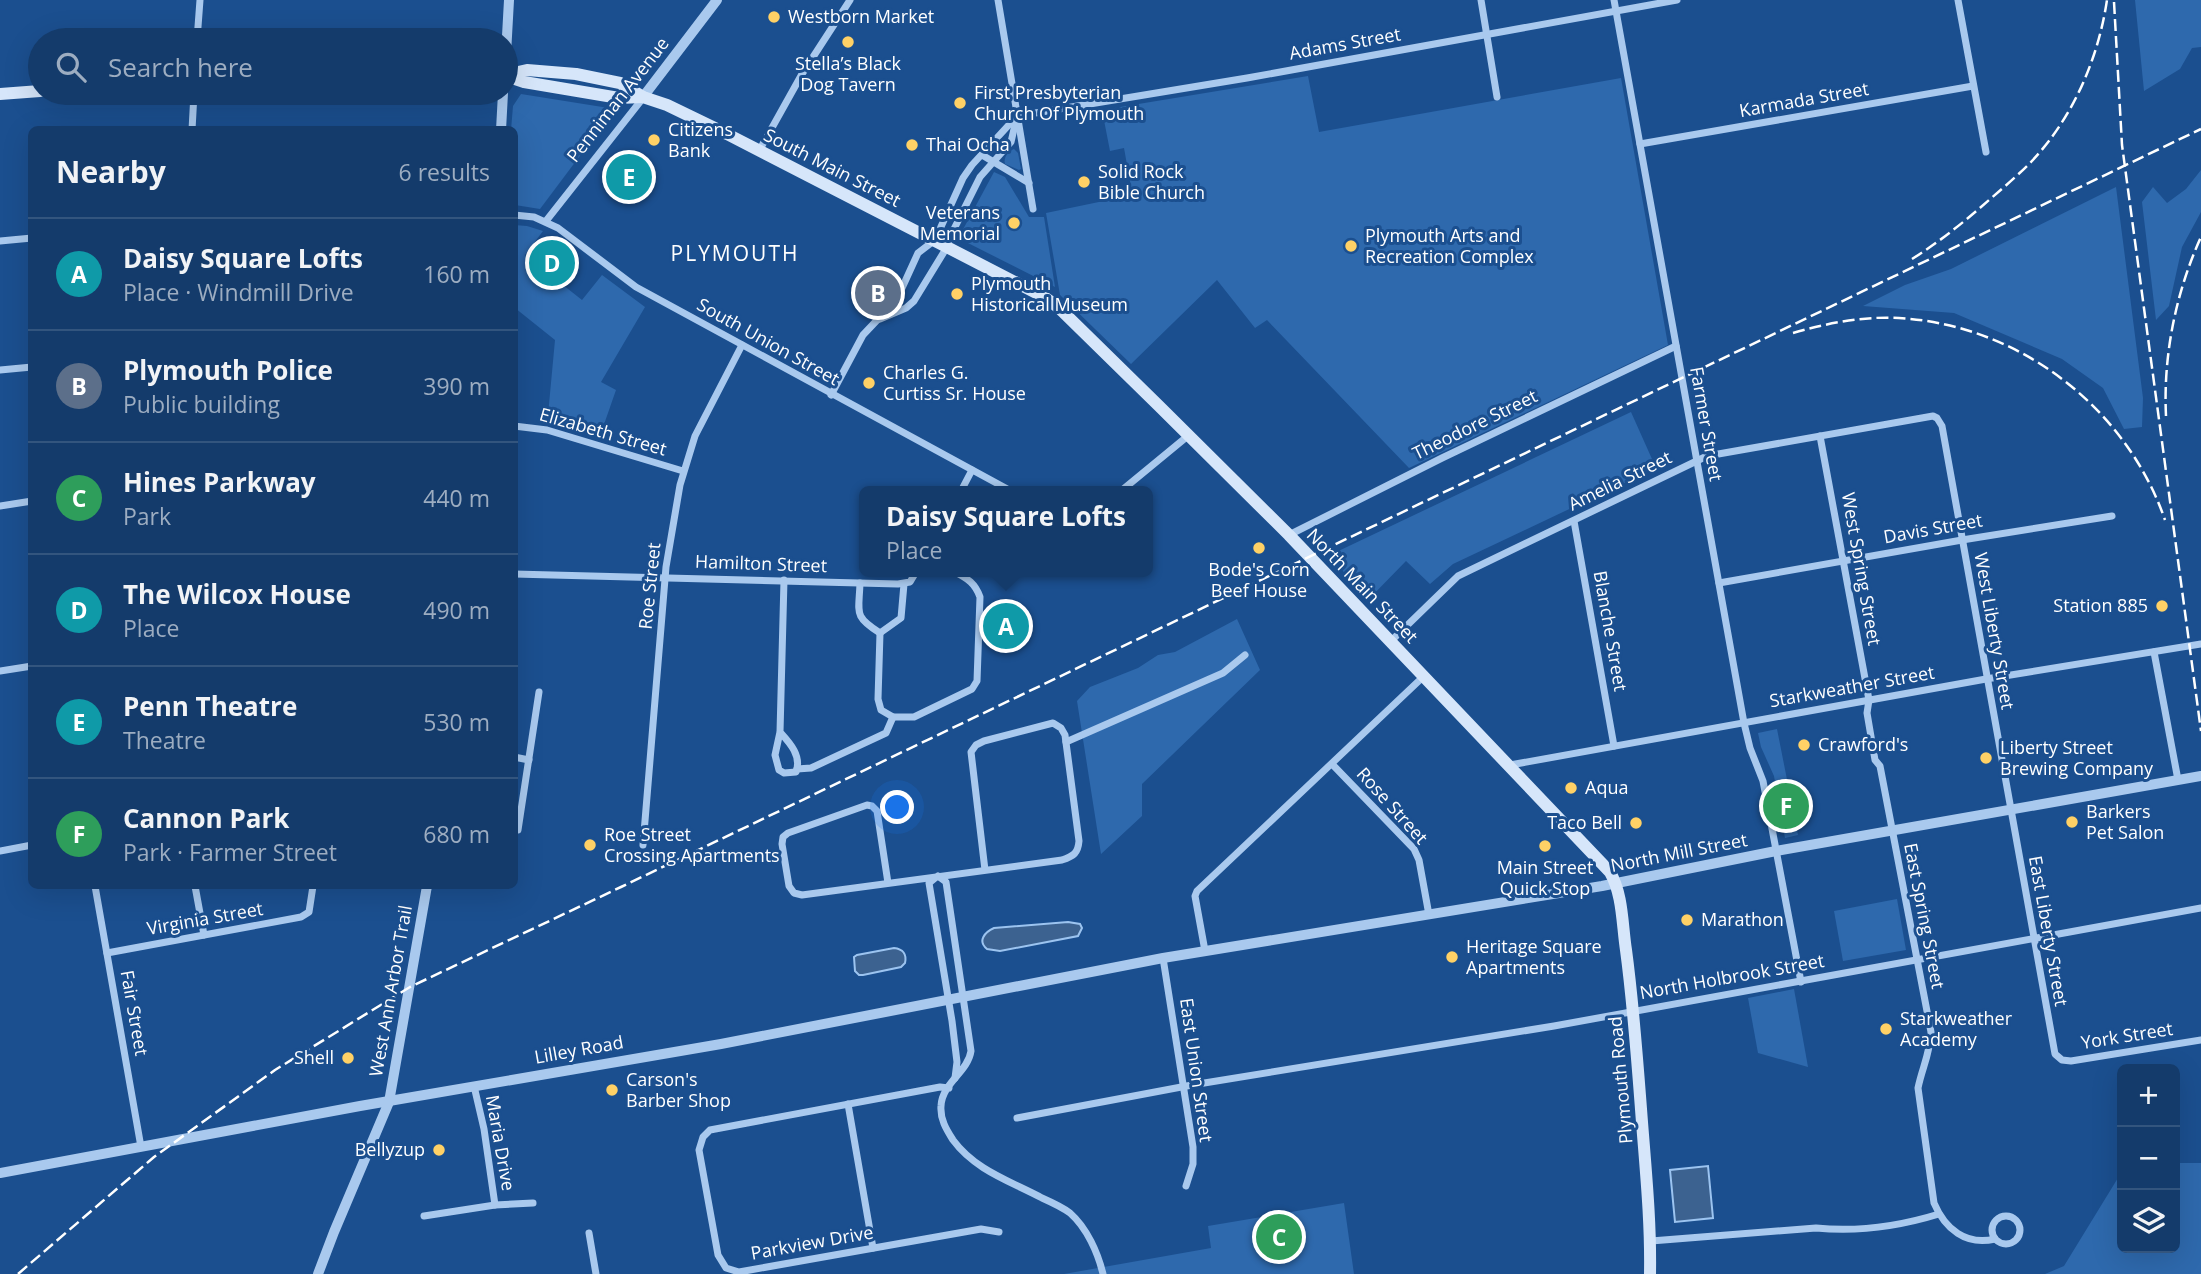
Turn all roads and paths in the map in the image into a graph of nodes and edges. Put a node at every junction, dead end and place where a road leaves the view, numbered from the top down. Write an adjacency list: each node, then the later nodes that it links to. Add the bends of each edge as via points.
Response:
1 (200, 0): 11 (street)
2 (509, 0): 12 (street)
3 (717, 0): 18 (street, Penniman Avenue)
4 (850, 0): 26 (street)
5 (998, 0): 22 (street)
6 (1481, 0): 13 (street)
7 (1614, 0): 10 (street, Farmer Street)
8 (1677, 0): 10 (street, Adams Street)
9 (1958, 0): 15 (street)
10 (1616, 11): 13 (street, Adams Street); 25 (street, Farmer Street)
11 (198, 28)
12 (507, 28)
13 (1487, 33): 19 (street); 22 (street, Adams Street)
14 (518, 80): 18 (main road, South Main Street, via 619,98)
15 (1973, 86): 25 (street, Karmada Street); 27 (street)
16 (28, 92): 17 (main road)
17 (0, 94)
18 (643, 97): 26 (main road, South Main Street); 33 (street, Penniman Avenue)
19 (1497, 97)
20 (193, 105): 23 (street)
21 (502, 105): 24 (street)
22 (1017, 116): 28 (street); 29 (street, via 1011,142); 30 (street)
23 (192, 126)
24 (501, 126)
25 (1640, 144): 41 (street, Farmer Street)
26 (759, 151): 35 (main road, South Main Street)
27 (1986, 152)
28 (982, 155): 29 (street); 35 (street, via 963,178)
29 (994, 164): 30 (street); 37 (street, via 980,177)
30 (1029, 183): 31 (street)
31 (1033, 209)
32 (518, 216): 33 (street, South Union Street)
33 (546, 221): 40 (street, South Union Street, via 636,286)
34 (28, 238): 36 (street)
35 (935, 240): 37 (main road, South Main Street); 38 (street, via 918,253 897,299)
36 (0, 241)
37 (947, 247): 38 (street, via 914,301); 39 (main road, South Main Street, via 1044,297)
38 (878, 319): 44 (street, via 863,335)
39 (1073, 322): 47 (main road, North Main Street)
40 (742, 345): 44 (street, South Union Street); 51 (street, Roe Street, via 695,436)
41 (1676, 346): 49 (street, Farmer Street); 59 (street, Theodore Street)
42 (28, 368): 43 (street)
43 (0, 370)
44 (831, 395): 50 (street, South Union Street)
45 (1937, 418): 48 (street, Amelia Street); 60 (street, West Liberty Street)
46 (518, 426): 51 (street, Elizabeth Street, via 547,430)
47 (1189, 435): 54 (street); 59 (main road, North Main Street)
48 (1820, 436): 49 (street, Amelia Street); 61 (street, West Spring Street)
49 (1697, 461): 58 (street, Amelia Street); 68 (street, Farmer Street)
50 (972, 470): 52 (street); 53 (street, South Union Street)
51 (683, 471): 63 (street, Roe Street)
52 (964, 486)
53 (1002, 486)
54 (1127, 486)
55 (28, 502): 56 (street)
56 (0, 506)
57 (2112, 516): 60 (street, Davis Street)
58 (1574, 521): 71 (street, Amelia Street, via 1458,576); 85 (street, Blanche Street)
59 (1289, 535): 71 (main road, North Main Street)
60 (1962, 540): 61 (street, Davis Street); 78 (street, West Liberty Street)
61 (1843, 561): 68 (street, Davis Street); 80 (street, West Spring Street)
62 (518, 574): 63 (street, Hamilton Street)
63 (665, 577): 66 (street, Hamilton Street); 96 (street, Roe Street)
64 (913, 577): 69 (street)
65 (966, 577): 81 (street, via 980,597 972,689 914,717)
66 (784, 580): 67 (street, Hamilton Street); 83 (street)
67 (860, 583): 69 (street, Hamilton Street); 70 (street, via 858,614)
68 (1719, 583): 82 (street, Farmer Street)
69 (904, 584): 70 (street, via 901,618)
70 (880, 634): 81 (street, via 878,699 881,710)
71 (1391, 641): 77 (main road, North Main Street)
72 (2201, 644): 73 (street, Starkweather Street)
73 (2154, 652): 78 (street, Starkweather Street); 92 (street)
74 (1245, 655): 84 (street, via 1223,673)
75 (28, 667): 76 (street)
76 (0, 671)
77 (1424, 676): 88 (street); 89 (main road, North Main Street)
78 (1986, 679): 80 (street, Starkweather Street); 93 (street, West Liberty Street)
79 (539, 692): 87 (street)
80 (1869, 701): 82 (street, Starkweather Street); 95 (street, West Spring Street, via 1875,760)
81 (893, 718): 90 (street, via 886,733 811,768)
82 (1744, 723): 85 (street, Starkweather Street); 99 (street, Farmer Street, via 1763,780)
83 (780, 732): 90 (street, via 797,757); 90 (street, via 775,755 779,770 791,773)
84 (1066, 742): 100 (street, via 1078,851 1062,860); 100 (street, via 1061,728 1053,723 984,741 971,752)
85 (1614, 746): 89 (street, Starkweather Street)
86 (518, 758): 87 (street)
87 (529, 760): 94 (street)
88 (1332, 764): 109 (street, Rose Street, via 1414,849); 112 (street, via 1196,893)
89 (1510, 765): 103 (main road, North Main Street)
90 (797, 769)
91 (2201, 776): 92 (street, North Mill Street)
92 (2178, 780): 93 (street, North Mill Street)
93 (2010, 808): 95 (street, North Mill Street); 111 (street, East Liberty Street)
94 (519, 830)
95 (1892, 830): 99 (street, North Mill Street); 115 (street, East Spring Street)
96 (643, 845)
97 (28, 846): 98 (street)
98 (0, 851)
99 (1776, 851): 103 (street, North Mill Street); 116 (street, Farmer Street)
100 (985, 870): 101 (street)
101 (938, 876): 102 (street); 117 (street, via 946,882); 118 (street, via 929,883)
102 (888, 883): 102 (street, via 794,893 789,886 783,837 872,806 877,810)
103 (1616, 883): 109 (street, North Mill Street); 119 (main road, Plymouth Road)
104 (96, 889): 113 (street, Fair Street)
105 (196, 889): 110 (street)
106 (313, 889): 110 (street, Virginia Street, via 312,906 301,918)
107 (427, 889): 126 (street, West Ann Arbor Trail)
108 (2201, 908): 111 (street, North Holbrook Street)
109 (1429, 915): 112 (street, North Mill Street)
110 (204, 935): 113 (street, Virginia Street)
111 (2033, 938): 115 (street, North Holbrook Street); 121 (street, East Liberty Street, via 2053,1050)
112 (1205, 951): 114 (street, North Mill Street)
113 (107, 953): 129 (street, Fair Street)
114 (1164, 958): 117 (street, Lilley Road); 124 (street, East Union Street)
115 (1917, 960): 116 (street, North Holbrook Street); 134 (street, East Spring Street, via 1931,1032 1918,1088)
116 (1801, 982): 119 (street, North Holbrook Street)
117 (963, 998): 118 (street, Lilley Road); 122 (street, via 971,1051 967,1066)
118 (948, 1000): 122 (street, via 957,1062); 123 (street, Lilley Road)
119 (1633, 1010): 124 (street, North Holbrook Street); 139 (main road, Plymouth Road)
120 (2201, 1040): 121 (street, York Street, via 2071,1061)
121 (2059, 1058)
122 (954, 1079): 125 (street)
123 (474, 1086): 126 (street, Lilley Road); 133 (street, Maria Drive)
124 (1184, 1087): 128 (street, North Holbrook Street); 131 (street, East Union Street, via 1193,1147)
125 (949, 1088): 127 (street, Parkview Drive); 143 (street, via 941,1105 944,1126 961,1151 996,1176 1071,1214 1090,1240)
126 (389, 1102): 129 (street, Lilley Road); 141 (street, West Ann Arbor Trail)
127 (848, 1104): 140 (street); 140 (street, Parkview Drive, via 716,1127 702,1137 699,1150 718,1255 726,1268 739,1272)
128 (1017, 1118)
129 (141, 1147): 130 (street, Lilley Road)
130 (0, 1173)
131 (1186, 1186)
132 (533, 1203): 133 (street, Maria Drive)
133 (495, 1205): 135 (street, Maria Drive)
134 (1939, 1214): 138 (street, via 1951,1229 1970,1240); 139 (street, via 1845,1229)
135 (424, 1216)
136 (999, 1232): 140 (street, Parkview Drive, via 981,1229)
137 (589, 1234): 142 (street)
138 (1994, 1238): 138 (street, via 2002,1244 2015,1241 2019,1225 2008,1216 1999,1218 1993,1225)
139 (1651, 1241): 144 (main road, Plymouth Road)
140 (873, 1248)
141 (318, 1274)
142 (596, 1274)
143 (1103, 1274)
144 (1650, 1274)

